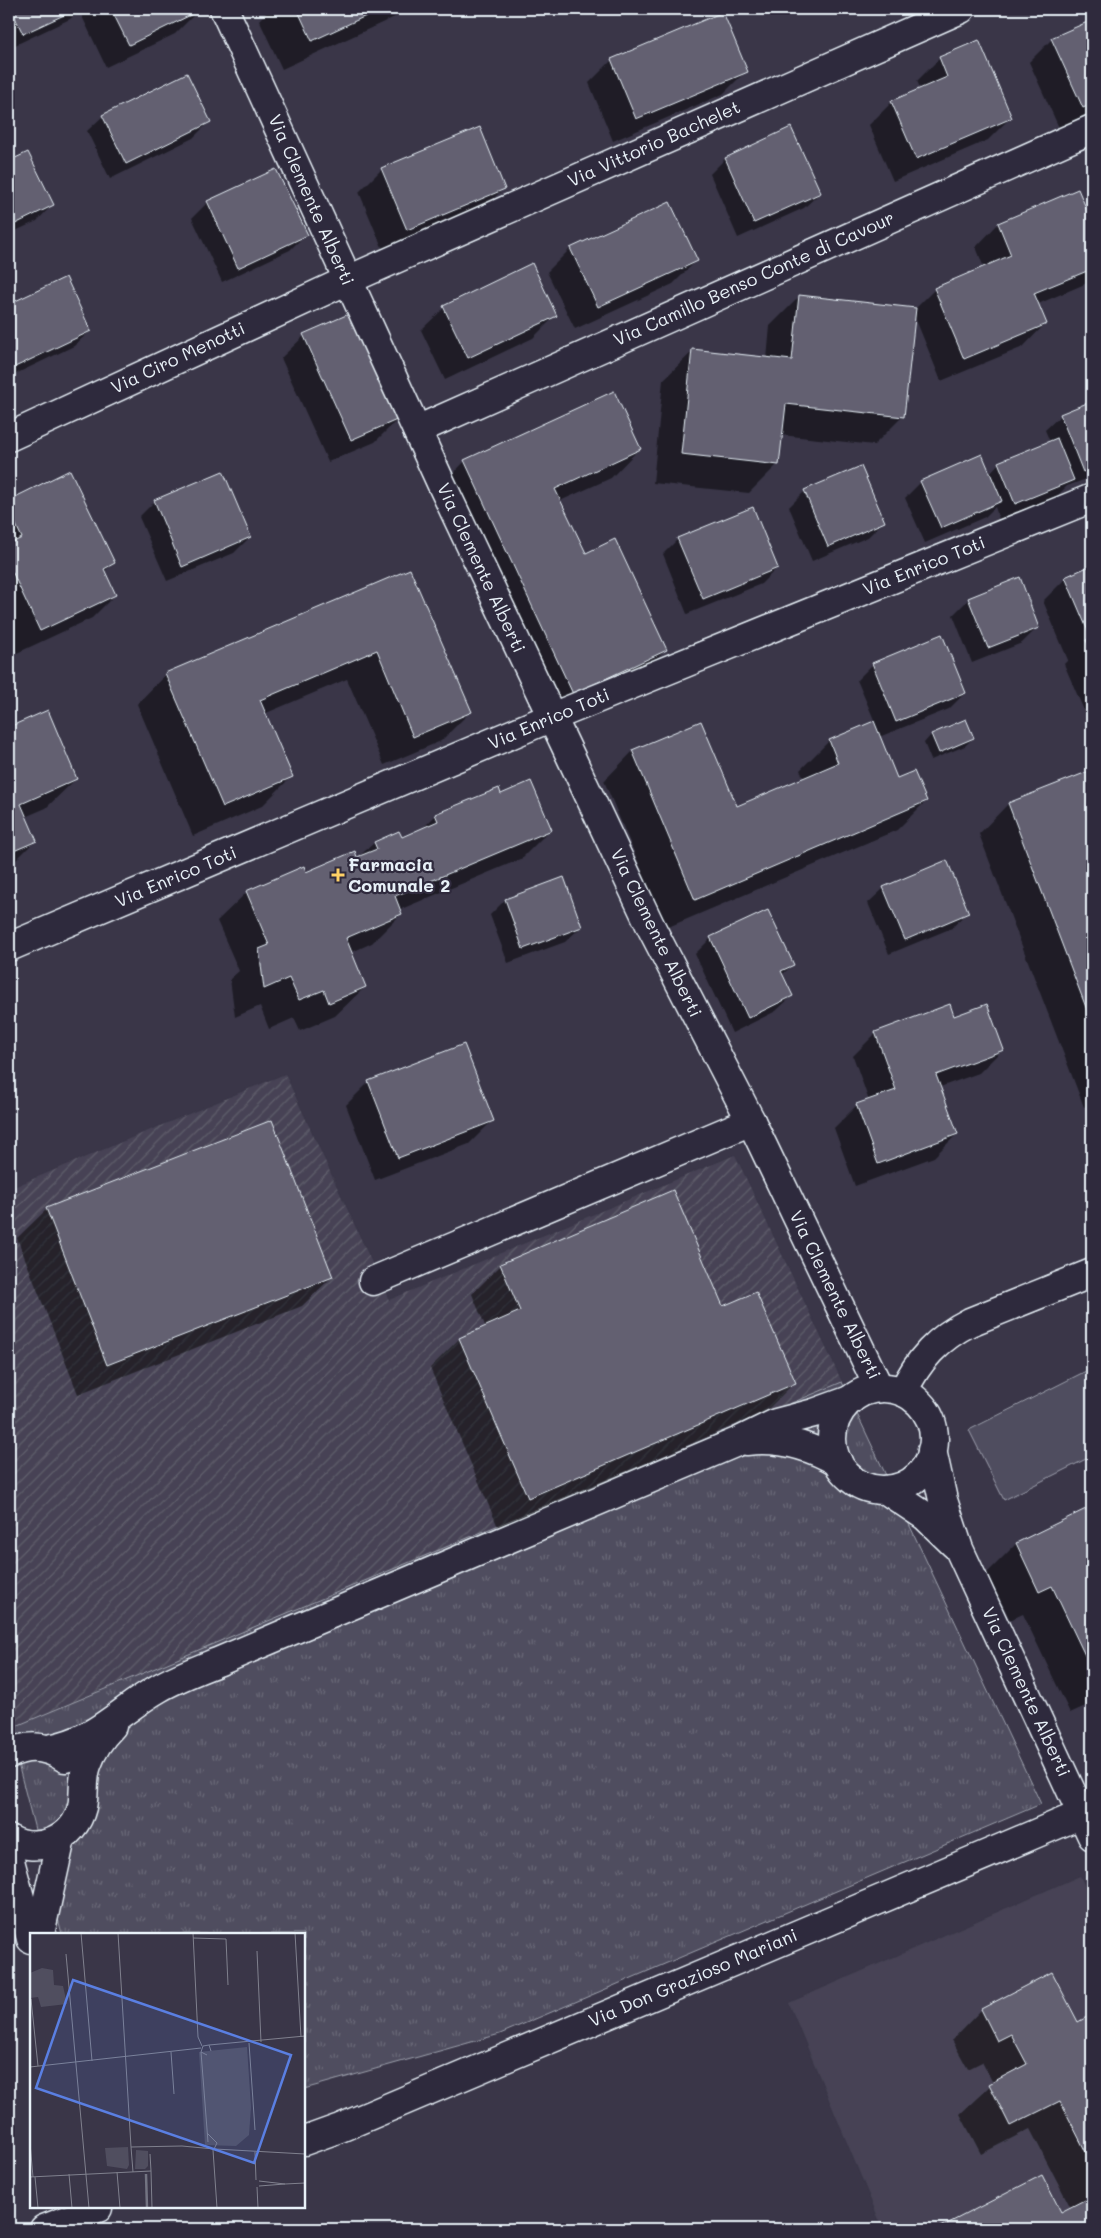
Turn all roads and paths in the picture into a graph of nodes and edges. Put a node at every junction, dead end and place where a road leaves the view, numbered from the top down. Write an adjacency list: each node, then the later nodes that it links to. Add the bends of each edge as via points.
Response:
1 (224, 9): 4 (street, Via Clemente Alberti)
2 (961, 9): 4 (street, Via Vittorio Bachelet)
3 (1092, 129): 5 (street, Via Camillo Benso Conte di Cavour)
4 (348, 280): 5 (street, Via Clemente Alberti); 6 (street, Via Ciro Menotti)
5 (417, 430): 8 (street, Via Clemente Alberti)
6 (9, 437)
7 (1092, 498): 8 (street, Via Enrico Toti)
8 (552, 717): 9 (street, Via Enrico Toti); 10 (street, Via Clemente Alberti, via 650,925)
9 (9, 947)
10 (751, 1121): 12 (street); 13 (street, Via Clemente Alberti)
11 (1092, 1273): 13 (street, via 953,1331)
12 (373, 1281)
13 (891, 1390): 14 (street, via 864,1392); 16 (street, via 916,1400 930,1420 934,1435)
14 (850, 1400): 15 (street, via 776,1423); 17 (street, via 839,1413 834,1429 833,1446)
15 (737, 1442): 17 (street, via 790,1442); 20 (street, via 176,1680)
16 (932, 1450): 18 (street, via 927,1465 916,1478); 19 (street, Via Clemente Alberti, via 942,1500)
17 (838, 1462): 18 (street, via 854,1481)
18 (886, 1490): 19 (street, Via Clemente Alberti, via 925,1516)
19 (959, 1549): 23 (street, Via Clemente Alberti)
20 (127, 1711): 21 (street, via 90,1735); 22 (street, via 94,1748 86,1768)
21 (22, 1747): 22 (street, via 64,1758 77,1772)
22 (83, 1789): 24 (street, via 77,1820)
23 (1087, 1825): 29 (street, Via Don Grazioso Mariani)
24 (61, 1838): 25 (street, via 47,1845 31,1846); 27 (street)
25 (9, 1839)
26 (9, 1856): 28 (street)
27 (40, 1933)
28 (30, 1935)
29 (305, 2141)
30 (100, 2215): 31 (street)
31 (44, 2229)

